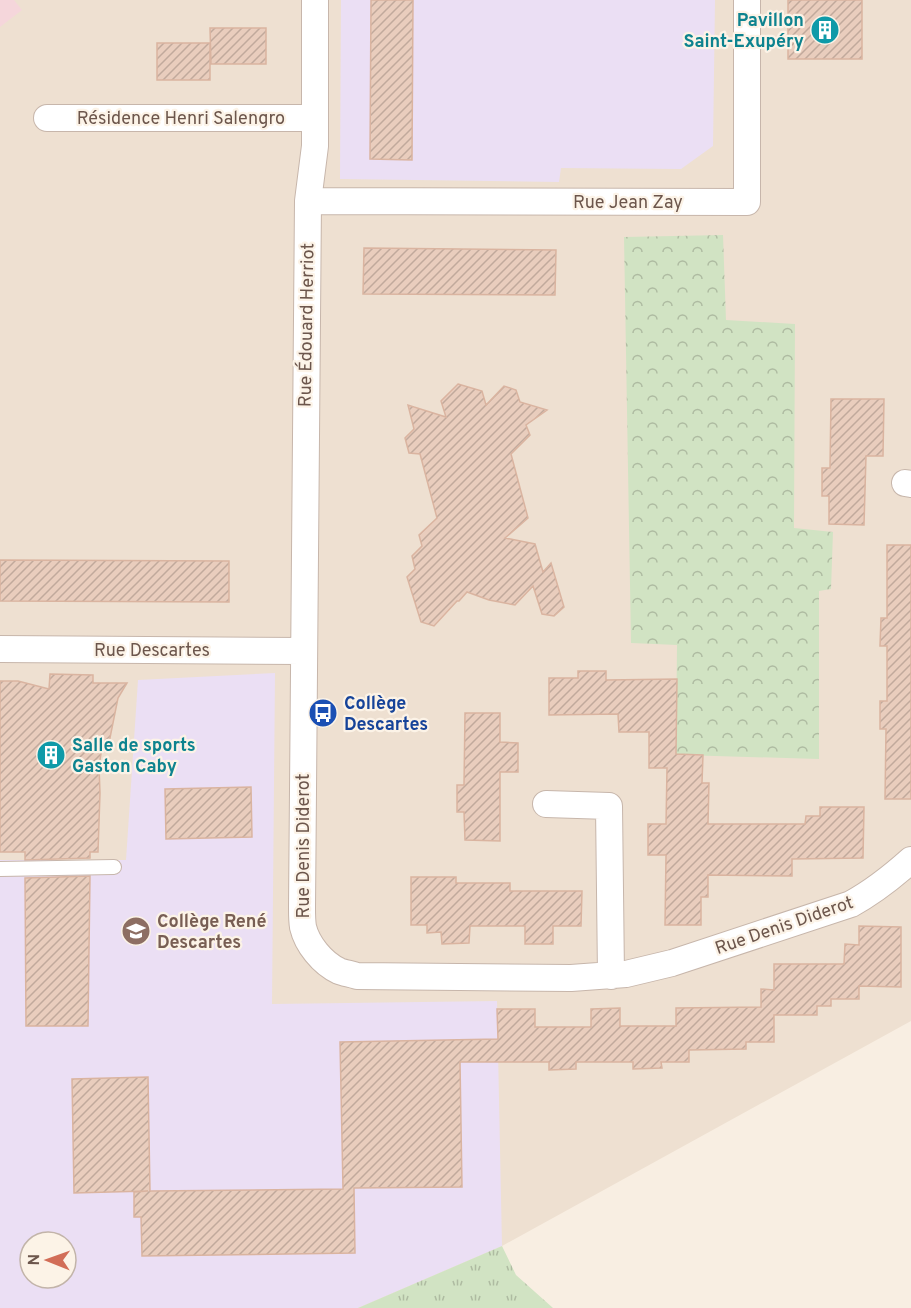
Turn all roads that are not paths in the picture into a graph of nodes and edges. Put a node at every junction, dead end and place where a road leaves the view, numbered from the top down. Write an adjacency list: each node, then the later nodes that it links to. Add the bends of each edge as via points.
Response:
1 (315, 0): 4 (street, Rue Édouard Herriot)
2 (747, 0): 5 (street, Rue Jean Zay, via 747,202)
3 (47, 118): 4 (street, Résidence Henri Salengro)
4 (315, 118): 5 (street, Rue Édouard Herriot)
5 (308, 201): 7 (street, Rue Édouard Herriot)
6 (0, 649): 7 (street, Rue Descartes)
7 (303, 651): 12 (street, Rue Denis Diderot, via 302,908 303,927 317,953 339,971 357,976)
8 (546, 804): 12 (street, via 609,806)
9 (911, 860): 12 (street, Rue Denis Diderot, via 851,904 672,963)
10 (114, 867): 11 (lane)
11 (0, 869)
12 (611, 976)

